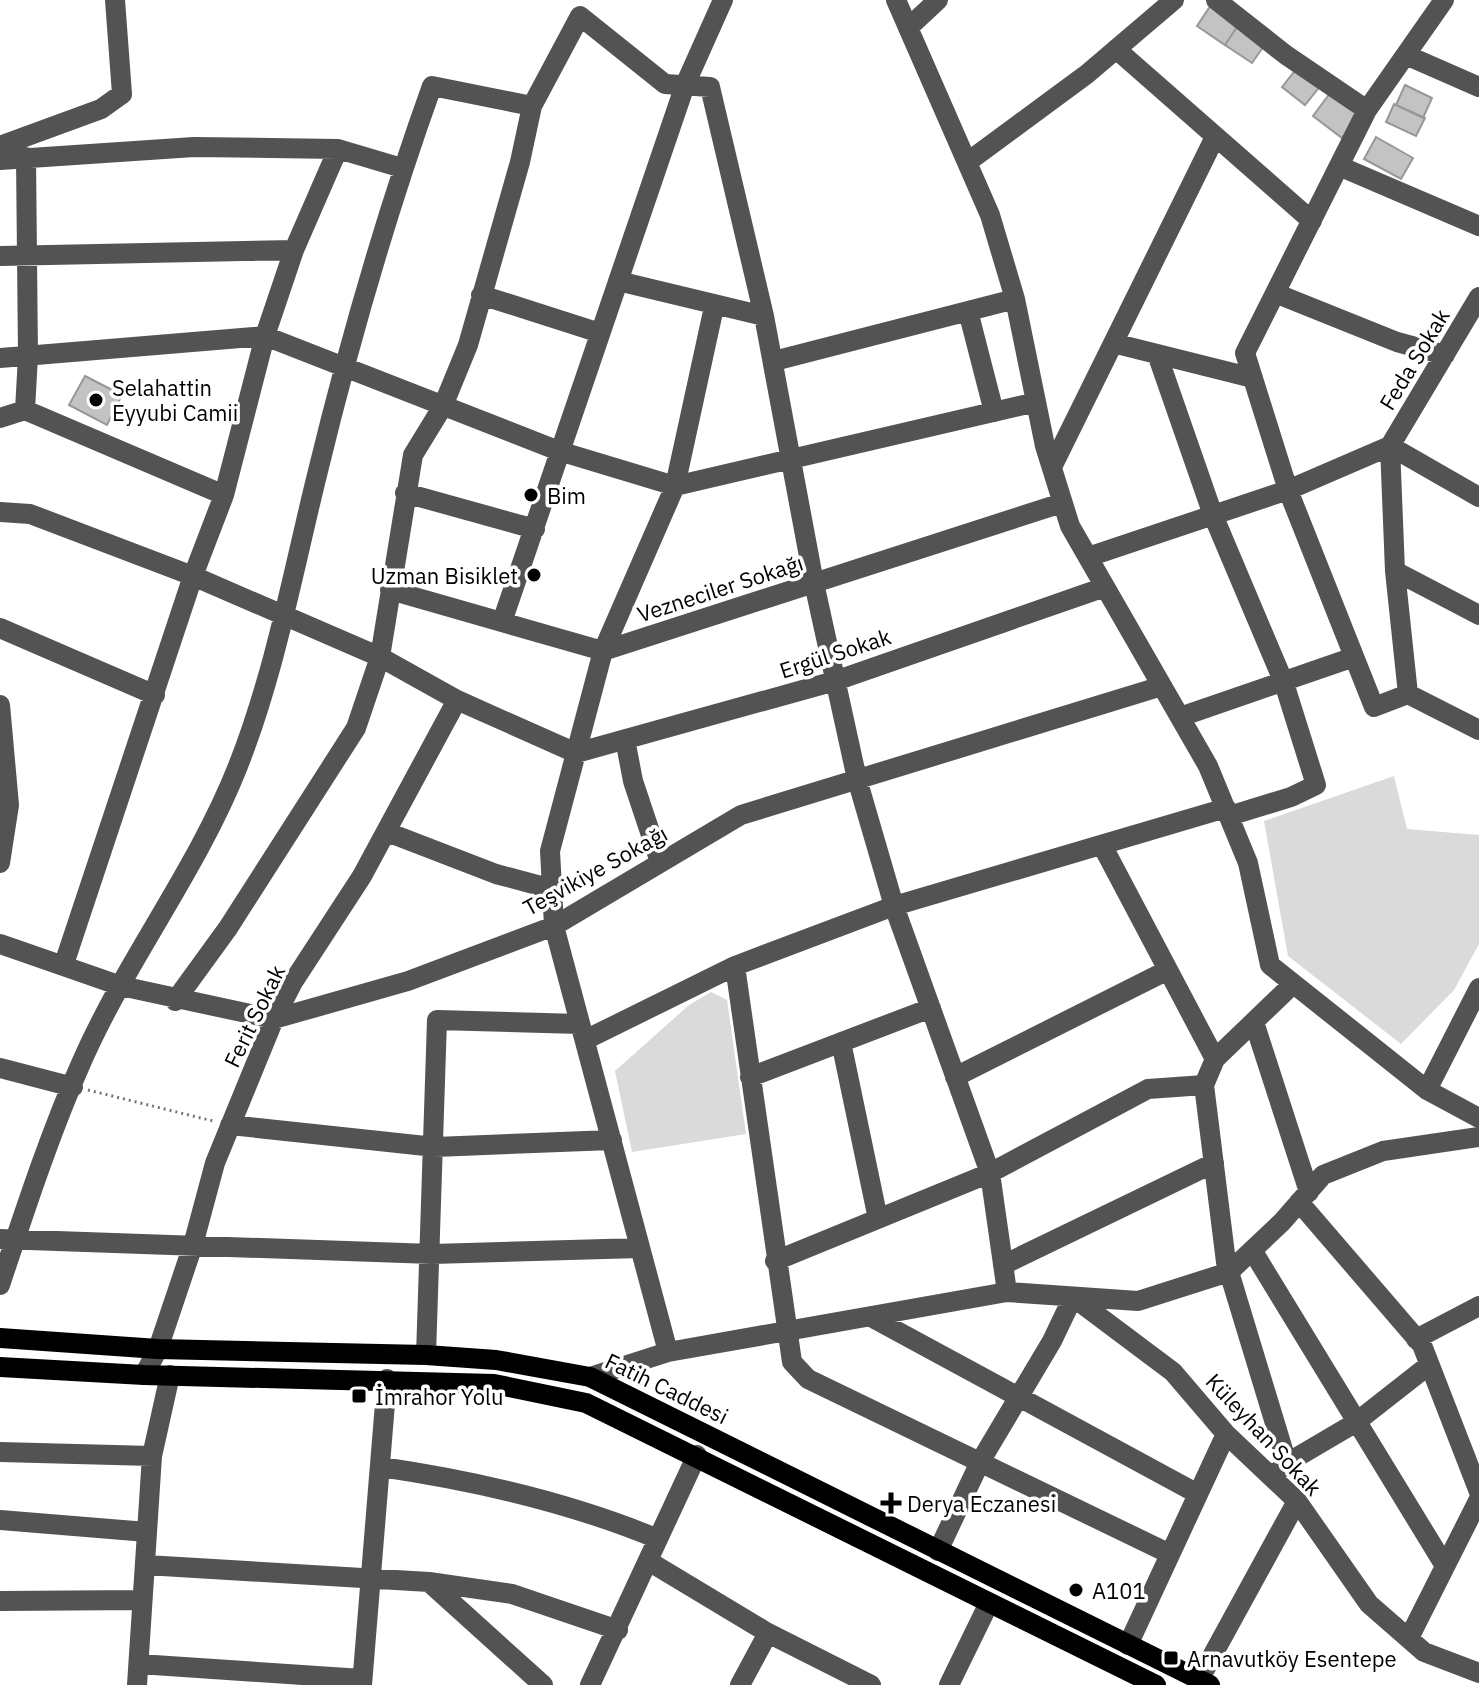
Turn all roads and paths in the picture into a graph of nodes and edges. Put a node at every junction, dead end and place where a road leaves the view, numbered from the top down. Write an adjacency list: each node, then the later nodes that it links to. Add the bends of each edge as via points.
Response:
1 (115, 0): 15 (street, via 122,94 101,109)
2 (723, 0): 10 (street)
3 (938, 0): 7 (street)
4 (1174, 0): 8 (street)
5 (1216, 0): 13 (street)
6 (1434, 3): 9 (street)
7 (902, 11): 19 (street)
8 (1116, 49): 14 (street); 19 (street)
9 (1406, 55): 11 (street); 13 (street)
10 (685, 85): 12 (street, via 665,84 580,16); 27 (street); 34 (street, via 710,87)
11 (1479, 87)
12 (532, 106): 21 (street, via 432,86); 29 (street)
13 (1367, 110): 20 (street)
14 (1215, 137): 22 (street); 37 (street)
15 (0, 146)
16 (338, 149): 17 (street, via 194,147); 21 (street); 24 (street)
17 (26, 157): 18 (street); 25 (street)
18 (0, 160)
19 (969, 161): 31 (street)
20 (1339, 166): 22 (street); 23 (street)
21 (402, 168): 43 (street)
22 (1312, 221): 28 (street)
23 (1479, 226)
24 (294, 250): 25 (street); 36 (street)
25 (26, 255): 26 (street); 40 (street)
26 (0, 256)
27 (618, 281): 32 (street); 35 (street)
28 (1275, 293): 39 (street, via 1397,342); 44 (street, via 1245,353)
29 (481, 295): 35 (street); 46 (street)
30 (1479, 297): 39 (street, Feda Sokak)
31 (1015, 299): 33 (street); 45 (street)
32 (714, 307): 34 (street); 54 (street)
33 (968, 311): 42 (street); 48 (street)
34 (764, 316): 42 (street)
35 (600, 333): 51 (street)
36 (265, 336): 40 (street); 43 (street); 57 (street)
37 (1113, 343): 38 (street); 53 (street)
38 (1157, 354): 44 (street); 61 (street)
39 (1445, 355): 50 (street, Feda Sokak)
40 (28, 356): 41 (street); 47 (street)
41 (0, 358)
42 (774, 361): 52 (street)
43 (343, 367): 46 (street); 70 (street)
44 (1253, 378): 55 (street)
45 (1036, 402): 48 (street); 53 (street)
46 (443, 406): 51 (street); 56 (street, via 413,455)
47 (25, 410): 49 (street); 57 (street)
48 (994, 412): 52 (street)
49 (0, 418)
50 (1390, 446): 55 (street); 58 (street); 64 (street)
51 (559, 451): 54 (street); 62 (street)
52 (793, 459): 54 (street); 66 (street)
53 (1052, 467): 59 (street)
54 (675, 486): 73 (street)
55 (1288, 490): 61 (street); 75 (street)
56 (405, 493): 62 (street); 68 (street)
57 (224, 495): 65 (street)
58 (1479, 497)
59 (1062, 503): 63 (street); 66 (street, Vezneciler Sokağı)
60 (0, 512): 65 (street, via 30,514)
61 (1213, 515): 63 (street); 77 (street)
62 (535, 529): 71 (street)
63 (1088, 557): 67 (street)
64 (1395, 571): 69 (street); 79 (street)
65 (193, 576): 70 (street); 80 (street)
66 (814, 583): 73 (street, Vezneciler Sokağı); 76 (street)
67 (1105, 587): 76 (street, Ergül Sokak); 78 (street)
68 (390, 590): 71 (street); 74 (street)
69 (1479, 615)
70 (282, 616): 74 (street); 101 (street, via 271,673 237,768 177,892)
71 (502, 622): 73 (street)
72 (0, 628): 80 (street)
73 (603, 651): 86 (street)
74 (380, 657): 81 (street); 103 (street, via 356,728)
75 (1354, 657): 77 (street); 79 (street, via 1374,707)
76 (835, 681): 85 (street, Ergül Sokak); 87 (street)
77 (1284, 683): 83 (street); 88 (street, via 1316,785 1291,797)
78 (1162, 686): 83 (street); 87 (street, Teşvikiye Sokağı)
79 (1408, 694): 84 (street)
80 (155, 695): 97 (street)
81 (457, 700): 86 (street); 89 (street, Ferit Sokak)
82 (0, 705): 92 (street, via 9,805)
83 (1180, 717): 88 (street)
84 (1479, 730)
85 (625, 739): 86 (street, Ergül Sokak); 91 (street)
86 (576, 753): 93 (street, via 550,851)
87 (857, 779): 91 (street, Teşvikiye Sokağı, via 741,815); 94 (street)
88 (1227, 812): 90 (street); 100 (street, via 1248,863 1270,965)
89 (387, 832): 93 (street, via 496,874); 105 (street, Ferit Sokak)
90 (1102, 845): 94 (street); 99 (street)
91 (660, 862): 95 (street, Teşvikiye Sokağı)
92 (0, 863)
93 (552, 889): 95 (street)
94 (894, 906): 98 (street); 104 (street)
95 (554, 926): 105 (street, Teşvikiye Sokağı, via 408,981); 107 (street)
96 (0, 944): 97 (street, Teşvikiye Sokağı)
97 (64, 964): 101 (street, Teşvikiye Sokağı)
98 (735, 966): 107 (street); 111 (street)
99 (1168, 970): 109 (street); 112 (street)
100 (1292, 985): 106 (street); 115 (street)
101 (121, 986): 103 (street, Teşvikiye Sokağı); 114 (street)
102 (1479, 988): 115 (street)
103 (175, 1001): 105 (street, Teşvikiye Sokağı)
104 (931, 1008): 108 (street); 112 (street)
105 (274, 1019): 117 (street, Ferit Sokak)
106 (1254, 1022): 109 (street); 123 (street)
107 (582, 1032): 119 (street); 120 (street, via 437,1020)
108 (841, 1042): 111 (street); 124 (street)
109 (1215, 1059): 113 (street)
110 (0, 1068): 114 (street)
111 (750, 1077): 130 (street)
112 (955, 1077): 122 (street)
113 (1204, 1085): 121 (street); 122 (street, via 1148,1089)
114 (73, 1087): 117 (path); 125 (street)
115 (1427, 1090): 116 (street)
116 (1479, 1118)
117 (230, 1125): 120 (street); 126 (street, Ferit Sokak)
118 (1479, 1137): 123 (street, via 1383,1151 1323,1175)
119 (612, 1140): 120 (street); 127 (street)
120 (435, 1147): 129 (street)
121 (1214, 1163): 131 (street); 132 (street)
122 (990, 1173): 124 (street); 131 (street)
123 (1304, 1197): 128 (street); 140 (street)
124 (878, 1219): 130 (street)
125 (7, 1240): 126 (street); 133 (street)
126 (193, 1245): 129 (street); 141 (street, Ferit Sokak)
127 (640, 1248): 129 (street); 143 (street)
128 (1252, 1250): 132 (street); 153 (street)
129 (432, 1254): 144 (street)
130 (775, 1261): 138 (street)
131 (1003, 1265): 134 (street)
132 (1229, 1272): 135 (street, via 1138,1301); 159 (street)
133 (0, 1285)
134 (1007, 1292): 135 (street); 137 (street)
135 (1073, 1297): 152 (street); 154 (street, Küleyhan Sokak, via 1173,1372)
136 (1479, 1306): 140 (street)
137 (871, 1317): 138 (street); 152 (street)
138 (787, 1332): 143 (street); 158 (street, via 792,1362 808,1379)
139 (0, 1338): 141 (main road, Fatih Caddesi)
140 (1416, 1339): 145 (street)
141 (158, 1349): 142 (main road, Fatih Caddesi); 147 (street, Ferit Sokak)
142 (276, 1351): 144 (main road, Fatih Caddesi); 149 (main road)
143 (668, 1352): 150 (street)
144 (426, 1355): 150 (main road, Fatih Caddesi, via 496,1360)
145 (1429, 1365): 153 (street); 162 (street)
146 (0, 1367): 147 (main road)
147 (144, 1375): 148 (main road)
148 (170, 1375): 149 (main road); 157 (street)
149 (275, 1377): 151 (main road)
150 (590, 1377): 169 (main road, Fatih Caddesi)
151 (387, 1379): 156 (main road, via 494,1384 586,1403); 160 (street)
152 (1019, 1396): 158 (street); 163 (street)
153 (1358, 1421): 159 (street); 173 (street)
154 (1226, 1434): 161 (street, Küleyhan Sokak); 163 (street)
155 (0, 1452): 157 (street)
156 (697, 1455): 168 (street); 178 (main road)
157 (152, 1456): 167 (street)
158 (980, 1462): 169 (street); 170 (street)
159 (1287, 1463): 161 (street)
160 (381, 1467): 168 (street, via 445,1476 578,1508); 174 (street)
161 (1272, 1477): 165 (street, Küleyhan Sokak)
162 (1479, 1492)
163 (1198, 1494): 170 (street)
164 (1479, 1499): 173 (street)
165 (1297, 1501): 181 (street, Küleyhan Sokak, via 1369,1604); 186 (street)
166 (0, 1520): 167 (street)
167 (147, 1532): 172 (street)
168 (658, 1539): 171 (street)
169 (938, 1551): 182 (main road, Fatih Caddesi)
170 (1170, 1554): 182 (street)
171 (650, 1562): 179 (street); 180 (street)
172 (146, 1565): 174 (street); 176 (street)
173 (1445, 1566): 181 (street)
174 (369, 1577): 175 (street); 185 (street)
175 (429, 1582): 179 (street, via 512,1594); 188 (street)
176 (142, 1600): 177 (street); 183 (street)
177 (0, 1601)
178 (989, 1603): 192 (street); 193 (main road)
179 (618, 1630): 189 (street)
180 (768, 1633): 190 (street); 191 (street)
181 (1409, 1638): 184 (street, Küleyhan Sokak, via 1424,1652)
182 (1128, 1645): 186 (main road, Fatih Caddesi)
183 (139, 1664): 185 (street); 187 (street)
184 (1479, 1673)
185 (362, 1682)
186 (1204, 1682)
187 (137, 1685)
188 (543, 1685)
189 (590, 1685)
190 (740, 1685)
191 (871, 1685)
192 (949, 1685)
193 (1156, 1685)

